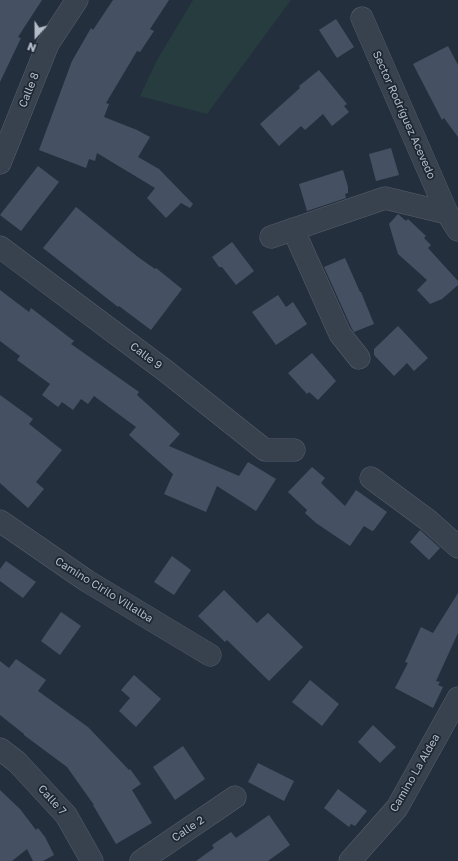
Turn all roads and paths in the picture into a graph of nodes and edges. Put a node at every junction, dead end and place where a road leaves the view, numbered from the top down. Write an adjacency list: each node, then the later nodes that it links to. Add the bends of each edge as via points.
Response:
1 (77, 0): 3 (street, Calle 8, via 48,44)
2 (362, 18): 4 (street, Sector Rodríguez Acevedo)
3 (0, 163)
4 (453, 221): 5 (street, Sector Rodríguez Acevedo, via 385,198)
5 (293, 229): 6 (street, Sector Rodríguez Acevedo); 8 (street, via 340,334)
6 (271, 237)
7 (0, 247): 9 (street, Calle 9, via 167,372 264,450)
8 (359, 358)
9 (294, 450)
10 (370, 478): 12 (street, via 429,521)
11 (0, 521): 13 (street, Camino Cirilo Villalba, via 86,581)
12 (458, 547)
13 (210, 655)
14 (458, 698): 19 (street, Camino La Aldea, via 397,808)
15 (0, 749): 17 (street, Calle 7, via 17,762 66,815)
16 (235, 797): 18 (street, Calle 2)
17 (92, 861)
18 (141, 861)
19 (350, 861)

